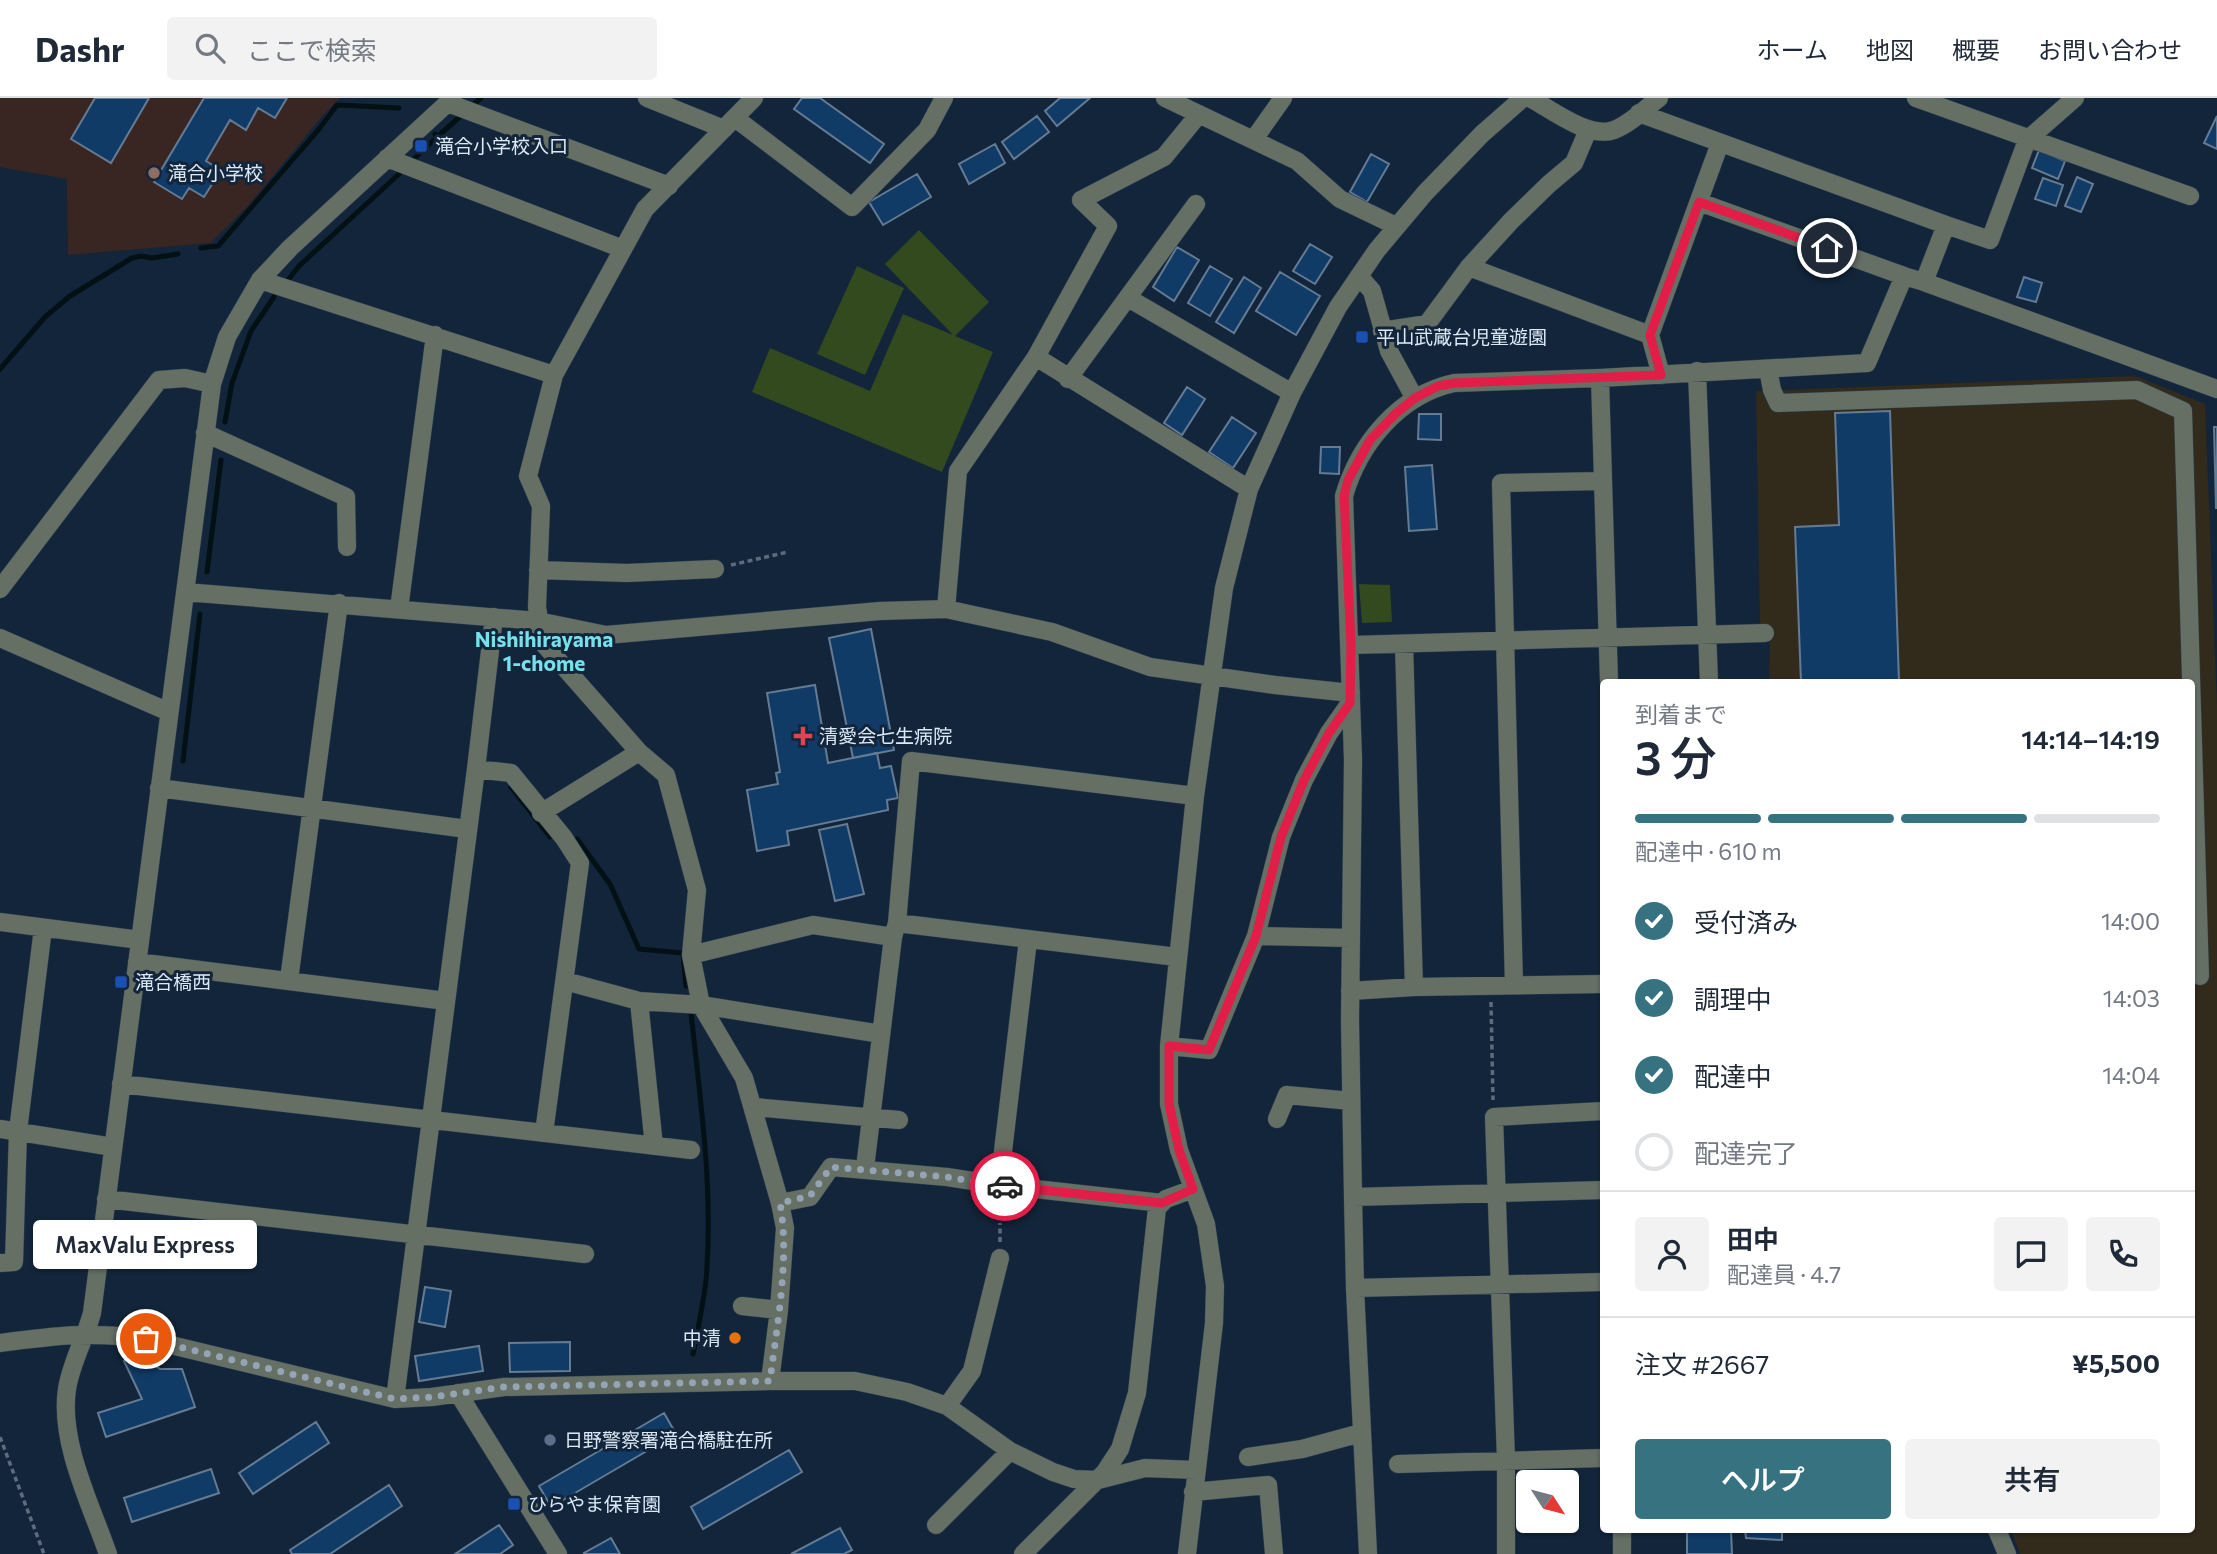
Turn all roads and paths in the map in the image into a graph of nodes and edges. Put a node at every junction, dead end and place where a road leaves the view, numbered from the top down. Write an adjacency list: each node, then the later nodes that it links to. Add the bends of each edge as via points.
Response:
1 (646, 98): 14 (street)
2 (754, 98): 14 (street)
3 (944, 98): 14 (street, via 927,130 852,207)
4 (1165, 98): 13 (street)
5 (1283, 98): 16 (street)
6 (1523, 98): 25 (street, via 1452,163)
7 (1530, 98): 15 (street)
8 (1659, 98): 12 (street)
9 (1916, 98): 17 (street)
10 (2074, 98): 17 (street)
11 (460, 105): 19 (street); 20 (street)
12 (1639, 113): 15 (street, via 1617,129); 18 (street)
13 (1199, 114): 16 (street); 36 (street, via 1164,157 1081,200 1108,226)
14 (730, 123): 20 (street)
15 (1588, 130): 27 (street, via 1574,163)
16 (1254, 139): 25 (street, via 1297,161 1340,198)
17 (2027, 139): 21 (street); 24 (street, via 1990,240)
18 (1720, 143): 22 (street); 24 (street)
19 (387, 158): 26 (street); 30 (street)
20 (669, 186): 26 (street, via 645,209)
21 (2190, 196)
22 (1699, 202): 29 (street); 35 (street)
23 (1196, 204): 32 (street)
24 (1946, 225): 31 (street)
25 (1396, 226): 28 (street)
26 (623, 249): 39 (street)
27 (1469, 267): 33 (street, via 1427,324); 35 (street)
28 (1359, 276): 33 (street, via 1372,291); 45 (street)
29 (1904, 276): 31 (street); 37 (street, via 1867,363)
30 (260, 279): 34 (street); 43 (street, via 227,337)
31 (1924, 282): 44 (street)
32 (1128, 298): 42 (street); 45 (street)
33 (1382, 331): 46 (street)
34 (435, 335): 39 (street); 58 (street)
35 (1650, 335): 40 (street)
36 (1036, 358): 42 (street); 59 (street, via 958,471)
37 (1768, 369): 38 (street); 72 (street, via 1778,402 2137,390 2183,411)
38 (1698, 371): 40 (street); 63 (street)
39 (554, 375): 54 (street, via 528,476 541,506)
40 (1661, 375): 41 (street)
41 (1600, 378): 46 (street, via 1454,383); 48 (street)
42 (1068, 379): 49 (street)
43 (212, 384): 47 (street); 55 (street, via 159,380)
44 (2217, 389)
45 (1292, 393): 49 (street)
46 (1415, 398): 68 (street, via 1370,440 1344,496)
47 (205, 433): 50 (street, via 345,497); 56 (street)
48 (1602, 481): 65 (street); 66 (street, via 1501,483)
49 (1249, 489): 69 (street, via 1224,588)
50 (347, 547)
51 (788, 552): 52 (path)
52 (746, 562)
53 (715, 569): 54 (street, via 628,573)
54 (538, 570): 61 (street)
55 (0, 589)
56 (185, 592): 57 (street); 74 (street)
57 (339, 603): 58 (street); 79 (street)
58 (399, 609): 60 (street)
59 (946, 609): 61 (street, via 606,635); 69 (street, via 1052,632 1150,667)
60 (494, 617): 61 (street); 76 (street)
61 (538, 621): 75 (street, via 543,643)
62 (1765, 634): 63 (street)
63 (1708, 635): 65 (street); 71 (street)
64 (0, 638): 74 (street)
65 (1608, 639): 66 (street); 70 (street)
66 (1505, 641): 67 (street); 97 (street)
67 (1404, 644): 68 (street); 99 (street)
68 (1351, 645): 73 (street)
69 (1210, 676): 73 (street); 78 (street)
70 (1609, 679)
71 (1709, 679)
72 (2191, 679)
73 (1351, 698): 86 (street, via 1304,780 1286,825); 87 (street)
74 (169, 712): 77 (street)
75 (639, 752): 81 (street); 90 (street, via 666,775 697,890)
76 (477, 769): 81 (street, via 511,773); 82 (street)
77 (159, 788): 79 (street); 88 (street)
78 (1195, 796): 85 (street, via 911,761); 91 (street)
79 (312, 810): 82 (street); 94 (street)
80 (2195, 810): 93 (street)
81 (541, 813): 95 (street, via 580,863)
82 (467, 829): 101 (street)
83 (0, 922): 84 (street)
84 (43, 928): 88 (street); 115 (street)
85 (895, 930): 89 (street); 90 (street, via 813,925); 104 (street)
86 (1256, 936): 87 (street); 105 (street, via 1209,1050)
87 (1351, 938): 100 (street)
88 (140, 940): 92 (street)
89 (1028, 940): 91 (street); 121 (street)
90 (691, 955): 103 (street)
91 (1177, 957): 105 (street)
92 (137, 962): 94 (street); 106 (street)
93 (2200, 976)
94 (289, 980): 101 (street)
95 (565, 981): 102 (street); 116 (street)
96 (1600, 984): 97 (street)
97 (1514, 985): 98 (street)
98 (1491, 986): 99 (street); 110 (path)
99 (1414, 987): 100 (street)
100 (1350, 991): 107 (street)
101 (446, 1001): 114 (street)
102 (639, 1001): 103 (street); 117 (street)
103 (701, 1005): 104 (street); 108 (street, via 744,1078)
104 (881, 1034): 111 (street)
105 (1169, 1046): 122 (street, via 1169,1104)
106 (121, 1084): 114 (street); 118 (street)
107 (1351, 1101): 112 (street, via 1287,1095); 125 (street)
108 (754, 1107): 111 (street); 127 (street)
109 (1600, 1111): 110 (street)
110 (1494, 1117): 124 (street)
111 (871, 1118): 113 (street); 120 (street)
112 (1278, 1119)
113 (899, 1120)
114 (432, 1122): 116 (street); 129 (street)
115 (9, 1130): 118 (street); 132 (street, via 15,1262)
116 (544, 1133): 117 (street)
117 (654, 1146): 119 (street)
118 (113, 1147): 126 (street)
119 (691, 1150)
120 (865, 1168): 121 (street); 127 (street, via 831,1167 810,1196)
121 (999, 1185): 128 (street)
122 (1193, 1189): 128 (street); 151 (street, via 1206,1224 1215,1286)
123 (1600, 1190): 124 (street)
124 (1496, 1194): 125 (street); 134 (street)
125 (1353, 1197): 135 (street)
126 (106, 1199): 129 (street); 138 (street)
127 (780, 1203): 137 (street, via 785,1228)
128 (1162, 1203): 152 (street, via 1157,1208 1137,1393 1119,1448)
129 (417, 1235): 130 (street); 142 (street)
130 (585, 1254)
131 (1000, 1258): 143 (street, via 972,1371)
132 (0, 1263)
133 (1600, 1282): 134 (street)
134 (1499, 1284): 135 (street); 149 (street)
135 (1355, 1288): 144 (street)
136 (742, 1306): 137 (street)
137 (779, 1310): 140 (street)
138 (86, 1333): 139 (street); 142 (street, via 146,1339); 158 (street, via 67,1388 65,1416)
139 (0, 1343)
140 (770, 1381): 141 (street, via 504,1387); 143 (street, via 855,1381)
141 (458, 1393): 142 (street); 159 (street)
142 (395, 1399)
143 (947, 1406): 146 (street)
144 (1361, 1433): 147 (street); 163 (street)
145 (0, 1437): 157 (path)
146 (1010, 1451): 152 (street, via 1074,1479); 154 (street)
147 (1248, 1457)
148 (1600, 1458): 149 (street)
149 (1506, 1460): 150 (street); 164 (street)
150 (1398, 1464)
151 (1196, 1470): 152 (street, via 1144,1468); 153 (street)
152 (1098, 1480): 160 (street)
153 (1194, 1492): 161 (street); 162 (street, via 1268,1485)
154 (936, 1525)
155 (1622, 1533): 165 (street)
156 (1998, 1533): 166 (street)
157 (44, 1554)
158 (108, 1554)
159 (558, 1554)
160 (1023, 1554)
161 (1186, 1554)
162 (1273, 1554)
163 (1368, 1554)
164 (1506, 1554)
165 (1622, 1554)
166 (2007, 1554)

